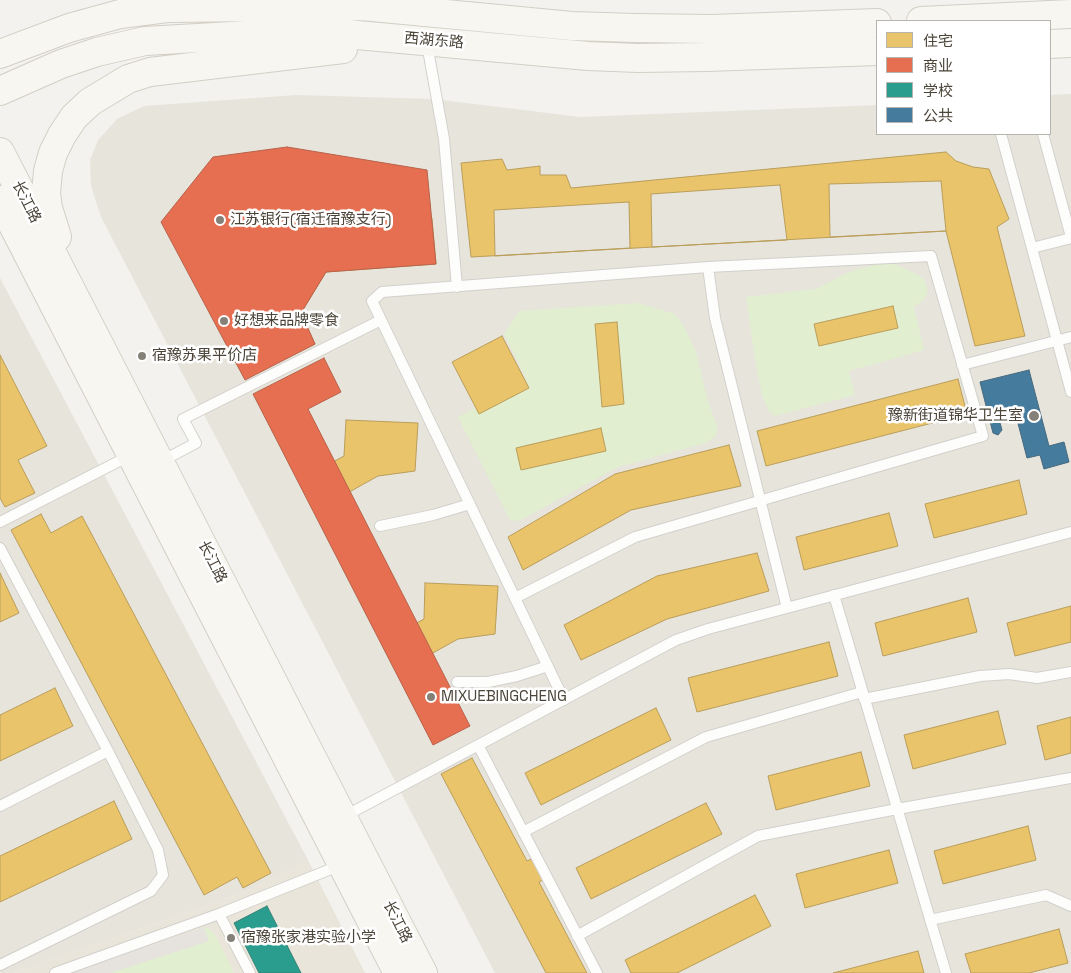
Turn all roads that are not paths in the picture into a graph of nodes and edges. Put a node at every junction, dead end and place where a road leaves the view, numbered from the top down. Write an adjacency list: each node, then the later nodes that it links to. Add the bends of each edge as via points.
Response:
1 (254, 0): 2 (street)
2 (362, 6): 6 (street, 西湖东路, via 572,26 712,29); 11 (street, 西湖东路, via 167,8 120,14 69,28)
3 (1071, 14): 4 (street)
4 (1013, 19): 5 (street)
5 (970, 20)
6 (876, 23)
7 (423, 40): 10 (street, 西湖东路, via 638,58); 12 (street, 西湖东路, via 346,34 267,34 145,41 61,64); 20 (lane, via 444,139); 22 (street, via 150,72 128,79 90,102 62,135 48,171 46,192 53,227)
8 (1071, 42): 9 (street)
9 (1051, 44)
10 (876, 51)
11 (0, 54)
12 (0, 91)
13 (1001, 135): 18 (lane)
14 (1043, 135): 17 (lane)
15 (0, 152): 22 (street, 长江路)
16 (0, 200): 27 (street, 长江路)
17 (1071, 238): 18 (lane)
18 (1032, 248): 24 (lane)
19 (708, 267): 20 (lane); 25 (lane, via 931,256); 28 (lane, via 715,318)
20 (457, 287): 21 (lane, via 382,292 372,301)
21 (381, 320): 27 (lane, via 183,419 196,443); 29 (lane)
22 (93, 332): 27 (street, 长江路)
23 (1071, 336): 24 (lane)
24 (1057, 340): 25 (lane); 26 (lane)
25 (962, 365): 28 (lane, via 983,436)
26 (1071, 392)
27 (146, 459): 30 (lane); 47 (street, 长江路); 49 (street, 长江路)
28 (760, 501): 35 (lane, via 635,537); 36 (lane)
29 (470, 504): 31 (lane); 35 (lane)
30 (0, 522)
31 (380, 526)
32 (1071, 532): 34 (lane)
33 (0, 548): 43 (lane)
34 (834, 595): 36 (lane); 40 (lane)
35 (515, 598): 37 (lane)
36 (787, 608): 41 (lane, via 676,640)
37 (548, 666): 39 (lane, via 488,682); 41 (lane)
38 (1071, 672): 40 (lane, via 1037,678 1009,674 980,676)
39 (457, 682)
40 (863, 696): 46 (lane); 48 (lane, via 706,737)
41 (564, 700): 42 (lane)
42 (478, 745): 47 (lane); 48 (lane)
43 (108, 751): 45 (lane); 54 (lane, via 158,850 163,875 151,891)
44 (1071, 778): 46 (lane)
45 (0, 806)
46 (896, 809): 52 (lane); 53 (lane, via 758,836)
47 (343, 817): 58 (street, 长江路)
48 (523, 832): 53 (lane)
49 (342, 864): 51 (lane); 57 (street, 长江路)
50 (1071, 906): 52 (lane, via 1046,895)
51 (219, 914): 55 (lane); 56 (lane)
52 (930, 920): 60 (lane)
53 (577, 936): 59 (lane)
54 (0, 965)
55 (56, 973)
56 (250, 973)
57 (398, 973)
58 (423, 973)
59 (597, 973)
60 (946, 973)

